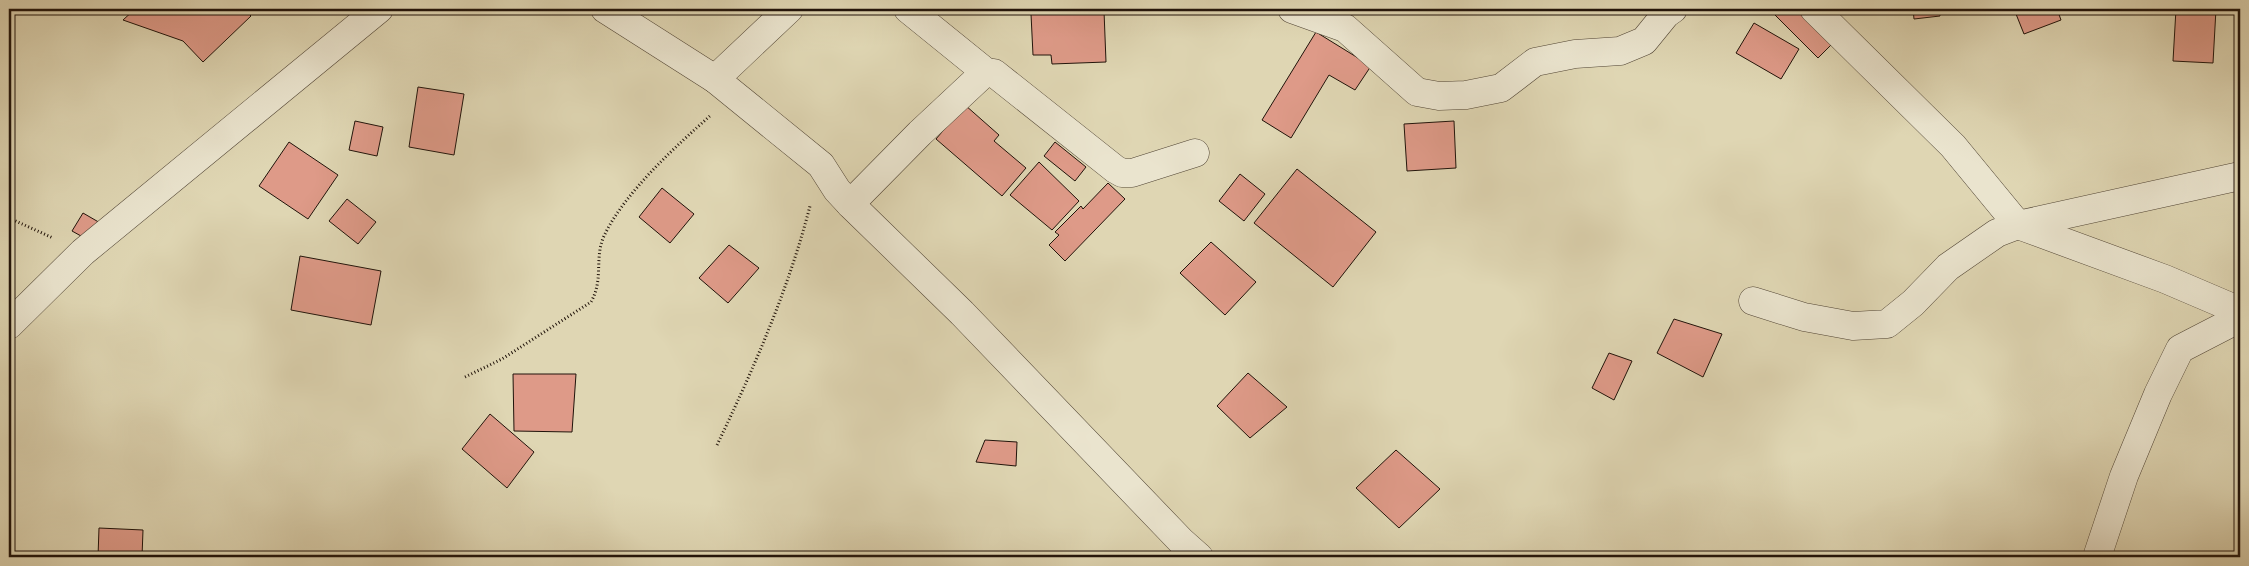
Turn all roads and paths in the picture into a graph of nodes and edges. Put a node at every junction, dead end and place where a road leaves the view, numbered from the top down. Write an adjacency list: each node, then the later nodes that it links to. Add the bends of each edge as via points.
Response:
1 (379, 9): 16 (street)
2 (605, 9): 9 (street)
3 (789, 9): 9 (street)
4 (908, 9): 8 (street)
5 (1292, 9): 6 (street, via 1345,28 1417,92 1439,96 1501,88 1535,62 1575,54 1620,51 1644,42)
6 (1673, 9)
7 (1814, 9): 15 (street, via 1953,146)
8 (987, 73): 10 (street, via 994,73 1122,173 1132,173); 13 (street, via 920,133)
9 (724, 87): 11 (street); 21 (path, via 614,219 604,236 599,256 598,290 591,302 502,359)
10 (1195, 154)
11 (821, 164): 13 (street, via 836,190); 22 (path, via 801,243 747,383)
12 (2240, 176): 15 (street)
13 (850, 204): 23 (street, via 962,313)
14 (9, 218): 16 (path)
15 (2018, 225): 17 (street, via 1998,233 1948,267 1913,304 1888,324 1853,326 1804,317); 18 (street, via 2165,279)
16 (83, 252): 20 (street)
17 (1753, 301)
18 (2240, 311)
19 (2240, 318): 24 (street, via 2180,349 2124,476)
20 (9, 325)
21 (465, 377)
22 (718, 445)
23 (1184, 552)
24 (2097, 557)

